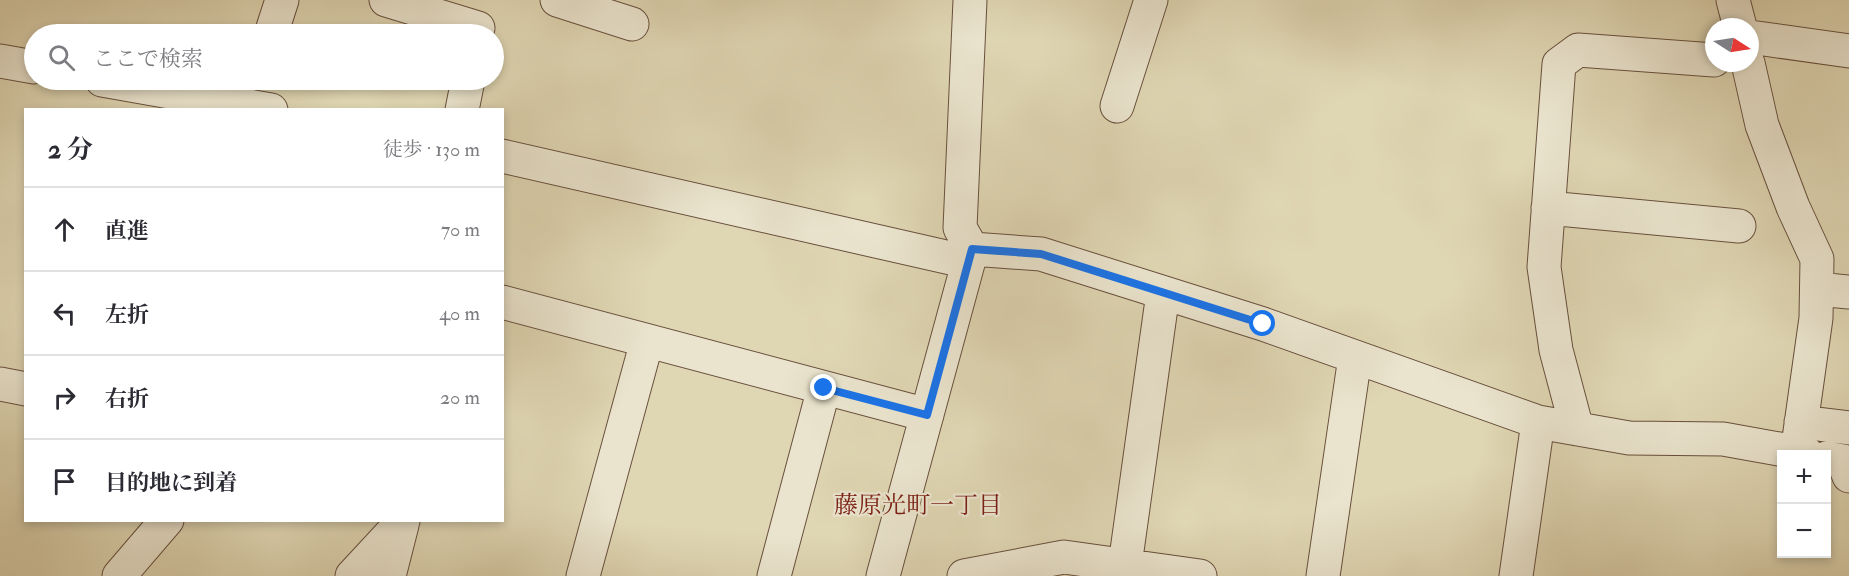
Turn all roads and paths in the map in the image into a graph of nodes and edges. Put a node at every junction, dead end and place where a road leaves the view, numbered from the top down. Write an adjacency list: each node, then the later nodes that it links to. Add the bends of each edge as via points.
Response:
1 (282, 0): 9 (street)
2 (386, 0): 8 (street)
3 (556, 0): 10 (street)
4 (970, 0): 25 (street, via 960,228)
5 (1151, 0): 20 (street)
6 (1733, 0): 7 (street)
7 (1738, 18)
8 (479, 21)
9 (274, 24)
10 (632, 24)
11 (1759, 38): 12 (street)
12 (1849, 51)
13 (1705, 59): 23 (street, via 1578,50 1559,64)
14 (0, 61): 15 (street)
15 (24, 66)
16 (1750, 72): 26 (street, via 1762,125 1792,207 1817,260)
17 (189, 90): 19 (street)
18 (466, 90): 21 (street)
19 (259, 98)
20 (1117, 106)
21 (462, 108)
22 (504, 156): 25 (street)
23 (1548, 208): 24 (street); 38 (street, via 1544,267 1556,350)
24 (1739, 226)
25 (970, 256): 28 (street, via 1041,254); 35 (street)
26 (1817, 289): 27 (street); 39 (street)
27 (1849, 292)
28 (1163, 293): 31 (street); 44 (street)
29 (504, 303): 30 (street)
30 (647, 341): 33 (street); 48 (street)
31 (1355, 357): 36 (street); 53 (street)
32 (0, 384): 34 (street)
33 (824, 388): 35 (street); 49 (street)
34 (24, 389)
35 (927, 415): 50 (street)
36 (1538, 422): 38 (street); 54 (street)
37 (1849, 428): 39 (street)
38 (1577, 429): 39 (street, via 1629,438 1723,439)
39 (1808, 447): 40 (street, via 1843,461)
40 (1849, 476)
41 (165, 522): 45 (street)
42 (402, 522): 46 (street)
43 (403, 522): 47 (street)
44 (1125, 565): 51 (street, via 1064,557); 52 (street)
45 (119, 576)
46 (352, 576)
47 (388, 576)
48 (583, 576)
49 (774, 576)
50 (884, 576)
51 (964, 576)
52 (1200, 576)
53 (1323, 576)
54 (1516, 576)

